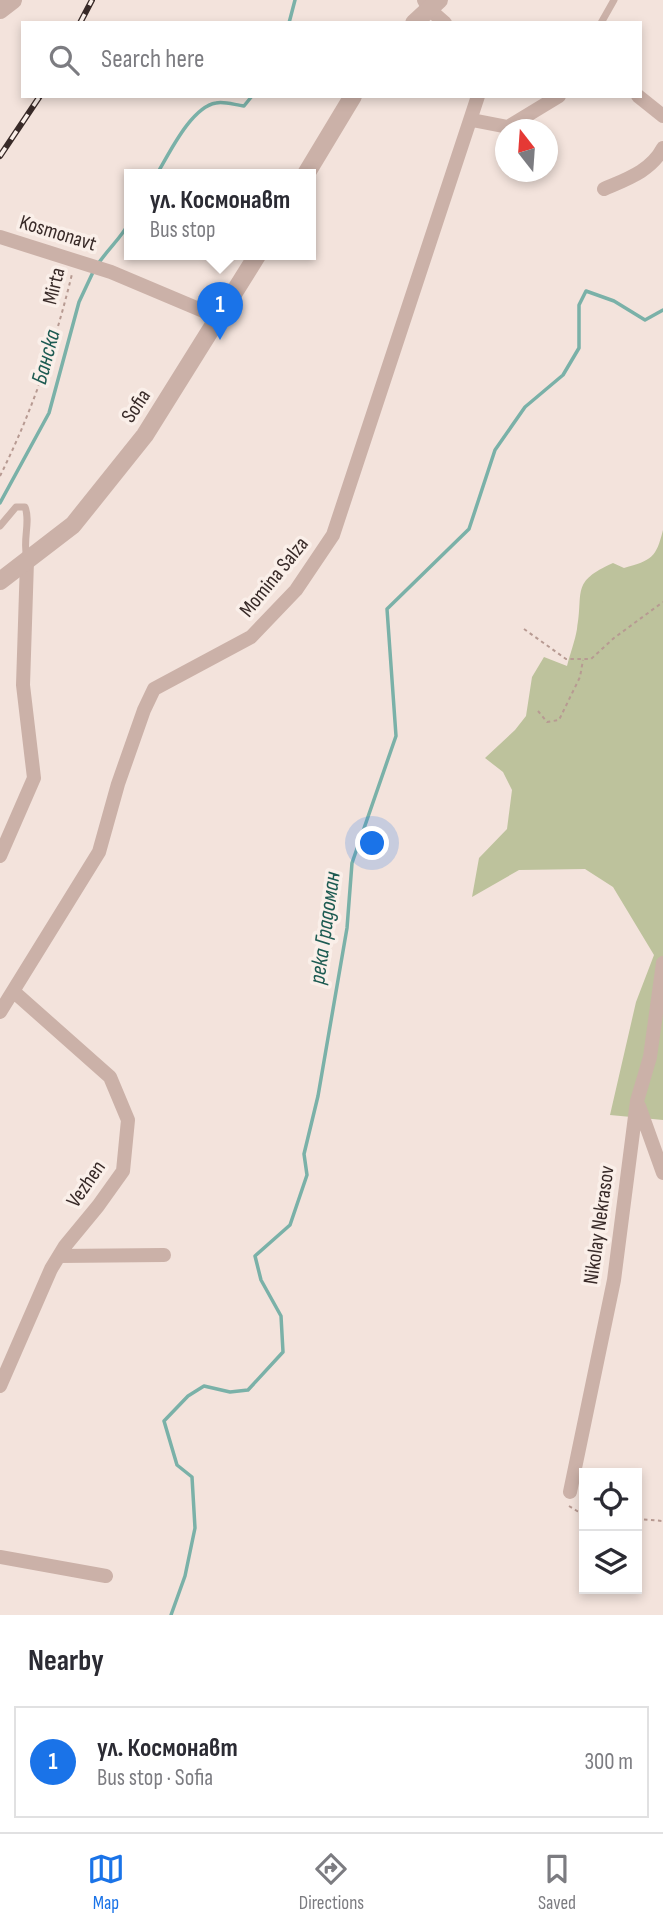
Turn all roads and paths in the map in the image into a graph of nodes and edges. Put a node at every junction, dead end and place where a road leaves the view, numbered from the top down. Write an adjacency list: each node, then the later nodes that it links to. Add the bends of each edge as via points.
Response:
1 (13, 0): 4 (street)
2 (614, 0): 7 (lane)
3 (430, 3): 5 (street); 6 (street)
4 (0, 10)
5 (416, 21)
6 (444, 21)
7 (602, 21)
8 (352, 98): 15 (street)
9 (478, 98): 13 (street, Momina Salza)
10 (556, 98): 13 (street, via 508,127)
11 (640, 98): 12 (street)
12 (663, 116)
13 (472, 120): 31 (street, Momina Salza, via 333,535 296,590 251,637 154,689 118,784 99,852)
14 (663, 148): 16 (street, via 656,162)
15 (309, 169)
16 (604, 190)
17 (0, 237): 19 (street, Kosmonavt)
18 (254, 260): 20 (street, Sofia)
19 (81, 261): 20 (street, Kosmonavt); 21 (path, Mirta, via 35,397)
20 (220, 318): 23 (street, Sofia, via 145,435 73,525)
21 (0, 476)
22 (0, 526): 23 (lane, via 16,507 25,507)
23 (27, 562): 24 (street, Sofia); 29 (street, via 23,685 34,778)
24 (0, 581)
25 (663, 602): 27 (path, via 591,659)
26 (524, 629): 27 (path, via 566,659)
27 (583, 659): 28 (path, via 580,677 559,720 547,722)
28 (538, 711)
29 (0, 856)
30 (663, 963): 33 (street, Nikolay Nekrasov, via 650,1057)
31 (13, 991): 32 (street, Momina Salza); 36 (street, Vezhen, via 110,1077 128,1120 123,1171)
32 (0, 1012)
33 (637, 1101): 34 (street); 38 (street, Nikolay Nekrasov, via 614,1280)
34 (663, 1173)
35 (164, 1255): 36 (street)
36 (59, 1256): 37 (street, Vezhen)
37 (0, 1386)
38 (570, 1493)
39 (642, 1519): 40 (path)
40 (663, 1521)
41 (0, 1557): 42 (street)
42 (106, 1576)

